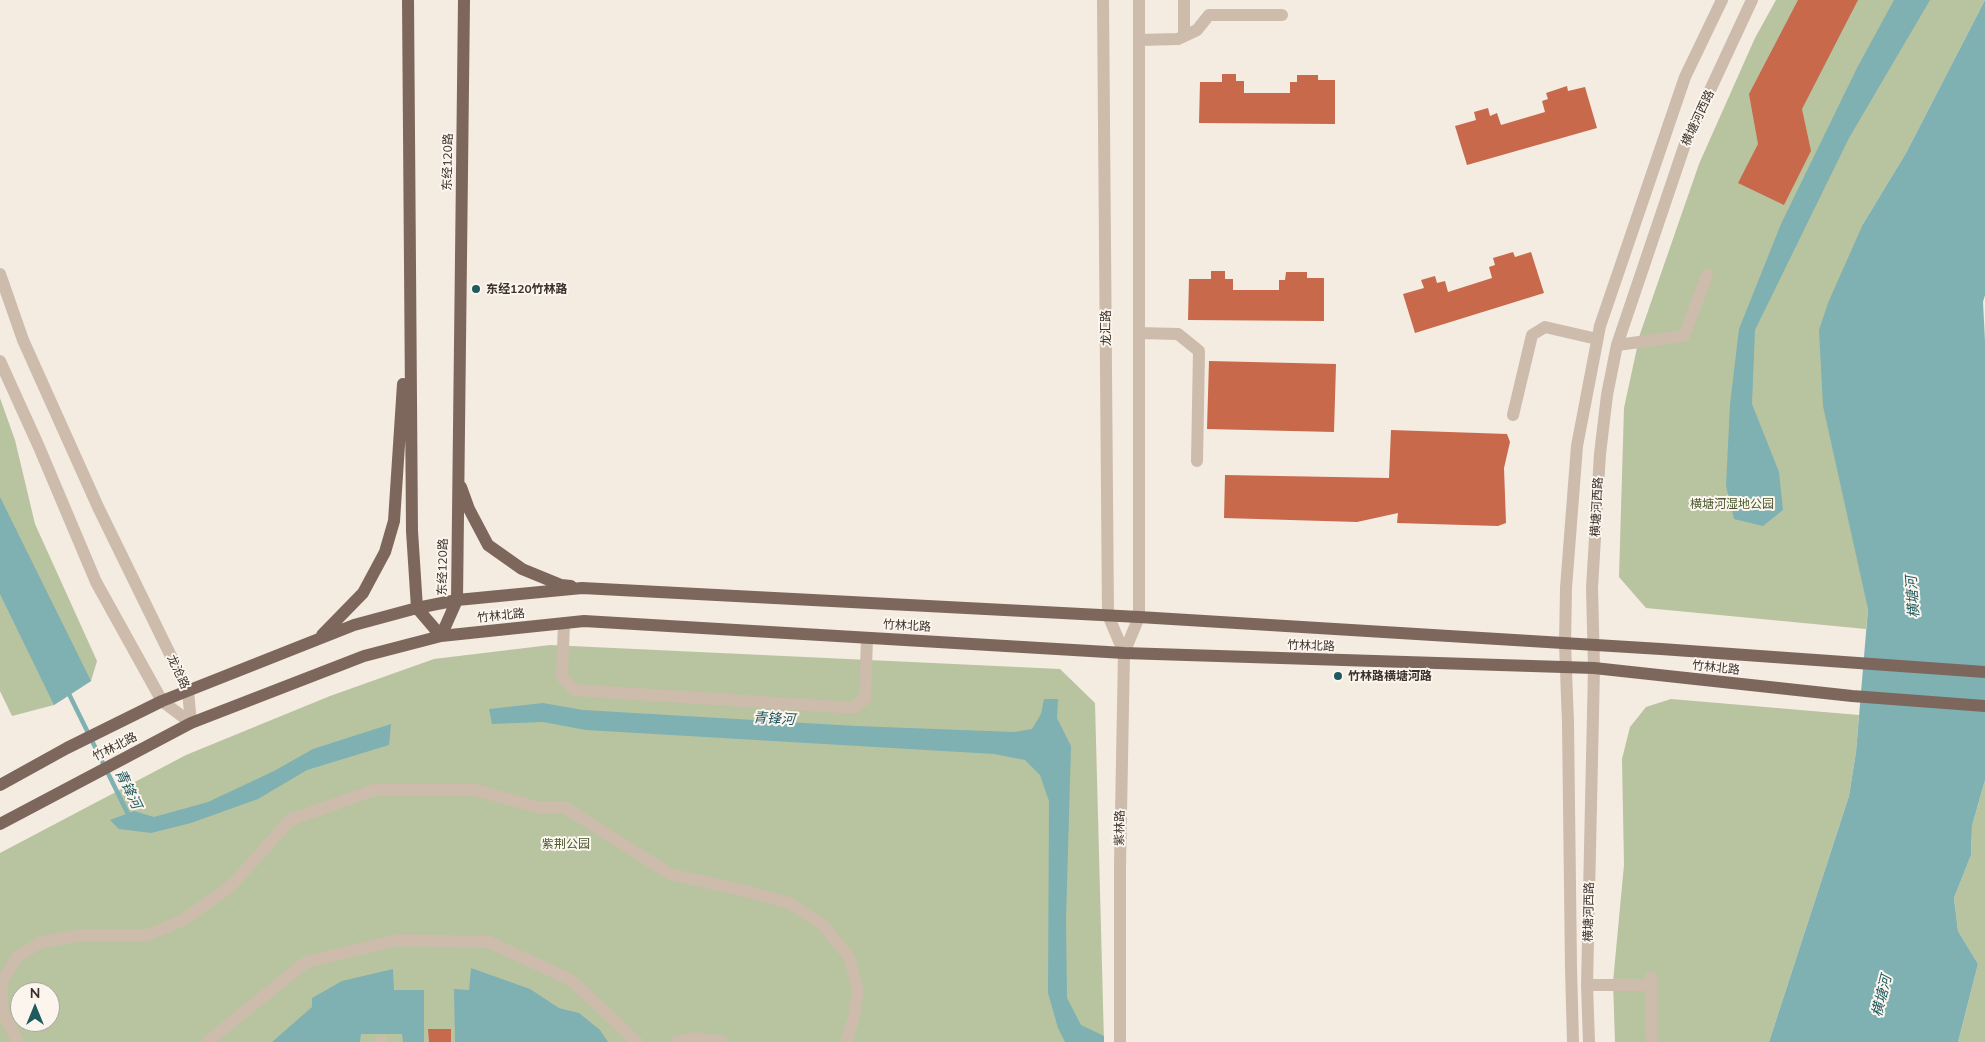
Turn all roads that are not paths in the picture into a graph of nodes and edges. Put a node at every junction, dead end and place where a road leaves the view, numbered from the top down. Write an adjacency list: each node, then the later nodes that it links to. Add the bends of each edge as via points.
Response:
1 (408, 0): 13 (main road)
2 (464, 0): 20 (main road, 东经120路)
3 (1103, 0): 24 (street, 龙汇路)
4 (1139, 0): 10 (street)
5 (1184, 0): 9 (street)
6 (1722, 0): 15 (street, 横塘河西路, via 1685,77)
7 (1752, 0): 16 (street, 横塘河西路, via 1685,144)
8 (1282, 15): 9 (street, via 1209,16 1197,30)
9 (1184, 36): 10 (street)
10 (1139, 40): 14 (street)
11 (0, 274): 36 (street, 龙沧路, via 23,340 98,507)
12 (1708, 275): 16 (street, via 1684,336)
13 (410, 292): 23 (main road, via 412,531); 29 (main road, via 394,521 385,552 363,593)
14 (1139, 333): 19 (street, via 1178,334 1199,351); 25 (street)
15 (1597, 339): 18 (street, via 1545,328 1532,335); 30 (street, 横塘河西路, via 1577,446)
16 (1617, 346): 31 (street, 横塘河西路, via 1600,454 1592,588)
17 (0, 361): 37 (street, 龙沧路, via 96,582)
18 (1513, 416)
19 (1197, 461)
20 (458, 476): 21 (main road, via 469,509 488,545 522,569 561,585); 22 (main road, 东经120路)
21 (660, 592): 22 (main road, 竹林北路, via 582,588); 24 (main road, 竹林北路)
22 (457, 600): 23 (main road, 竹林北路); 27 (main road, 东经120路)
23 (417, 608): 27 (main road); 29 (main road, 竹林北路, via 354,625)
24 (1108, 615): 25 (main road, 竹林北路); 32 (street, 龙汇路)
25 (1139, 617): 30 (main road, 竹林北路); 32 (street, 紫林路)
26 (564, 623): 27 (main road, 竹林北路); 28 (main road, 竹林北路, via 584,621); 28 (street, via 562,676 574,690 854,708 865,698)
27 (441, 636): 39 (main road, 竹林北路, via 364,656)
28 (867, 638): 32 (main road, 竹林北路)
29 (319, 639): 36 (main road, 竹林北路)
30 (1565, 644): 31 (main road, 竹林北路); 33 (street, 横塘河西路)
31 (1594, 645): 34 (street, 横塘河西路); 35 (main road, 竹林北路)
32 (1124, 653): 33 (main road, 竹林北路); 49 (street, 紫林路)
33 (1566, 668): 34 (main road, 竹林北路); 50 (street, 横塘河西路)
34 (1594, 668): 38 (main road, 竹林北路, via 1852,696); 42 (street, 横塘河西路)
35 (1985, 672)
36 (188, 691): 37 (main road, 竹林北路); 39 (street, 龙沧路)
37 (162, 701): 39 (street, 龙沧路); 40 (main road, 竹林北路)
38 (1985, 706)
39 (191, 723): 41 (main road, 竹林北路)
40 (0, 785)
41 (0, 824)
42 (1587, 985): 51 (street, 横塘河西路); 52 (street, via 1651,981)
43 (18, 1042): 48 (street, via 2,1011 2,982 17,957 41,942 82,935 148,935 183,920 230,887 290,820 374,790 475,790 540,808 564,807 670,874 789,903 822,924 849,957 858,990)
44 (207, 1042): 45 (street, via 306,962 398,940 489,942 571,980)
45 (637, 1042)
46 (676, 1042): 47 (street, via 694,1038)
47 (722, 1042)
48 (846, 1042)
49 (1120, 1042)
50 (1573, 1042)
51 (1589, 1042)
52 (1652, 1042)

